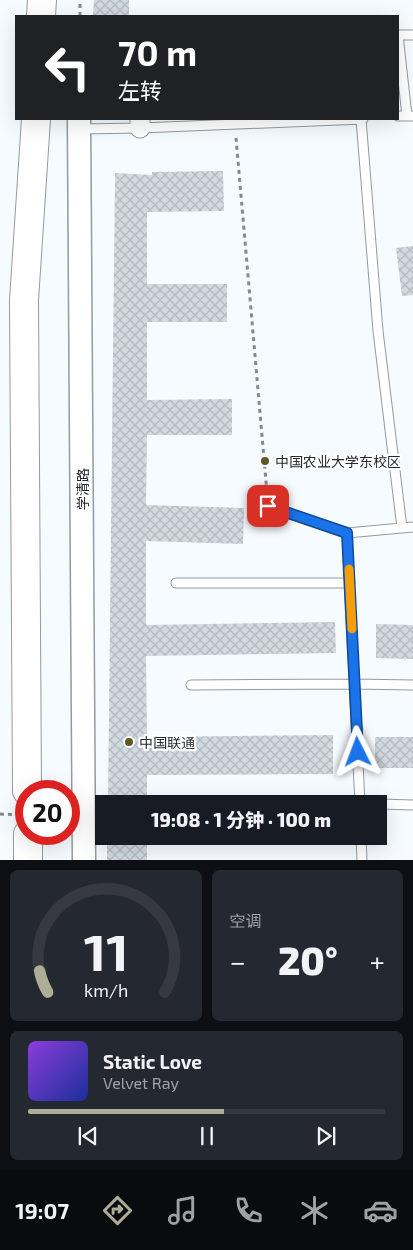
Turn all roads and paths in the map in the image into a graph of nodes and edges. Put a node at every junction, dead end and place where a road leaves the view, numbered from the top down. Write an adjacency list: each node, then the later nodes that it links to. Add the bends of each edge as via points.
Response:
1 (42, 0): 3 (main road)
2 (80, 0): 4 (path)
3 (41, 15)
4 (80, 15)
5 (399, 35): 6 (lane)
6 (413, 35)
7 (399, 45): 8 (lane)
8 (406, 116)
9 (36, 120): 24 (main road, via 24,300)
10 (337, 120): 14 (lane)
11 (362, 120): 17 (lane, via 378,330)
12 (79, 124): 13 (lane); 33 (street, 学清路)
13 (140, 124): 14 (lane)
14 (235, 124): 15 (path)
15 (268, 506): 18 (lane)
16 (413, 527): 17 (lane)
17 (402, 528): 18 (lane)
18 (347, 533): 20 (lane)
19 (176, 583): 20 (lane)
20 (350, 583): 21 (lane)
21 (354, 684): 22 (lane); 23 (lane); 25 (lane)
22 (192, 685)
23 (413, 685)
24 (27, 780)
25 (360, 795)
26 (387, 804): 27 (lane)
27 (413, 804)
28 (0, 814): 29 (path, bridge)
29 (15, 814)
30 (28, 845): 32 (main road)
31 (361, 845): 34 (lane)
32 (28, 860)
33 (84, 860)
34 (362, 860)

